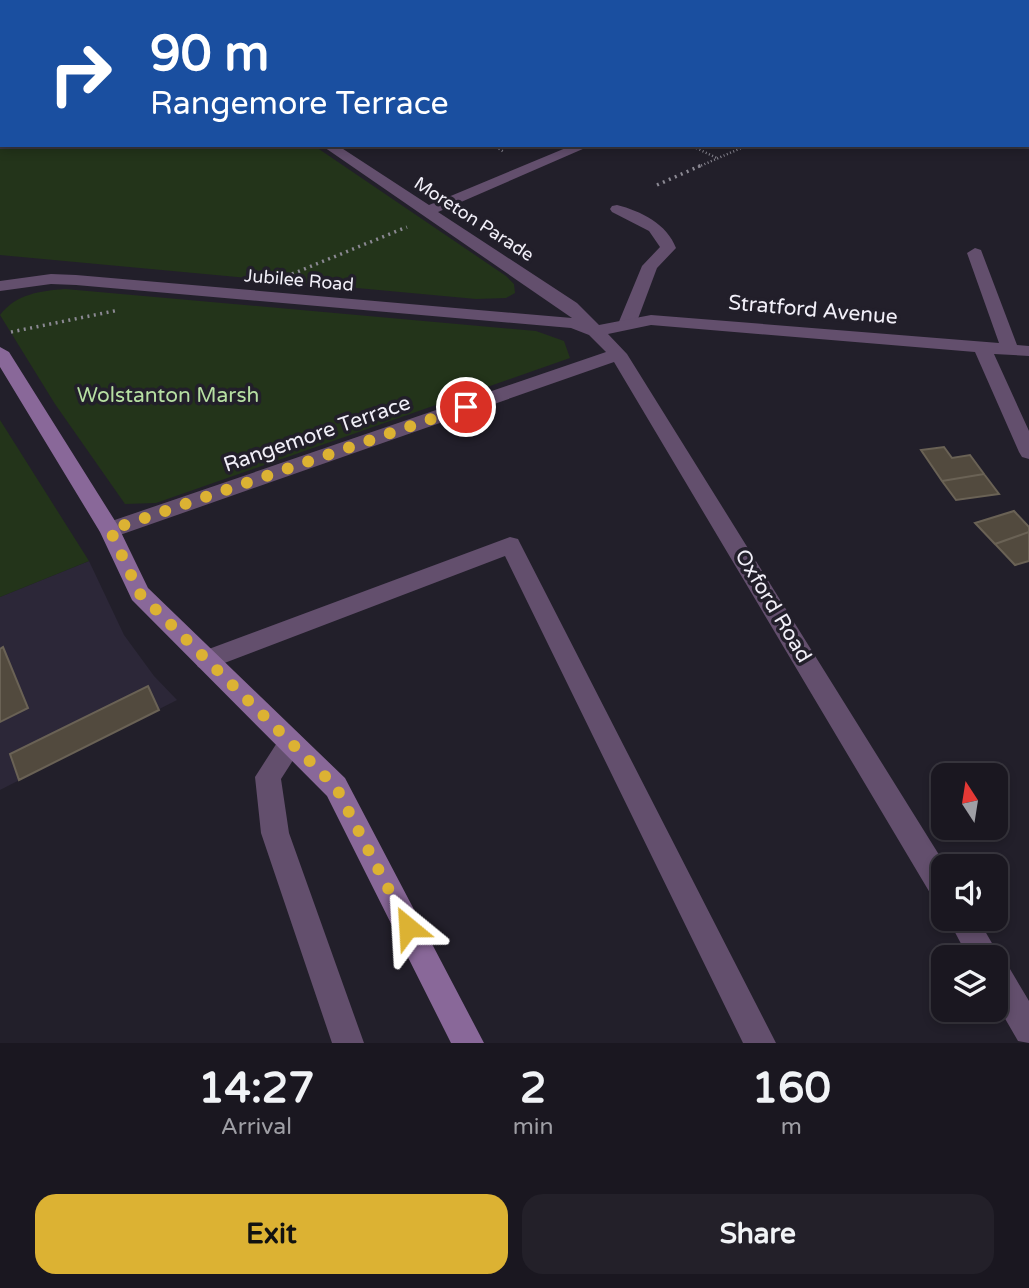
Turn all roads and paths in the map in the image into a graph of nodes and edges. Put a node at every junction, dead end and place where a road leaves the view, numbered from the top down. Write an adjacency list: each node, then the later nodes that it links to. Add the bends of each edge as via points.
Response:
1 (331, 147): 8 (street, Moreton Parade)
2 (580, 147): 8 (street)
3 (695, 147): 5 (path)
4 (744, 147): 5 (path)
5 (718, 159): 6 (path)
6 (657, 186)
7 (617, 209): 12 (street, via 658,229 668,248 650,266)
8 (428, 211): 13 (street, Moreton Parade, via 571,307)
9 (975, 253): 16 (street)
10 (0, 286): 13 (street, Jubilee Road, via 76,280 574,323)
11 (11, 322): 14 (path)
12 (627, 324): 13 (street, Stratford Avenue); 15 (street, Stratford Avenue, via 651,320)
13 (595, 331): 19 (street, Oxford Road)
14 (24, 342)
15 (982, 347): 16 (street, Stratford Avenue); 20 (street)
16 (1010, 349): 17 (street, Stratford Avenue)
17 (1029, 351)
18 (0, 352): 21 (main road)
19 (618, 354): 21 (street, Rangemore Terrace); 24 (street, Oxford Road)
20 (1029, 452)
21 (110, 530): 22 (main road, via 140,594)
22 (206, 660): 23 (main road); 29 (street, via 510,545)
23 (290, 743): 27 (street, via 268,777 275,833); 28 (main road, via 336,787)
24 (931, 868)
25 (1008, 995): 26 (street)
26 (1029, 1030)
27 (348, 1043)
28 (468, 1043)
29 (760, 1043)

